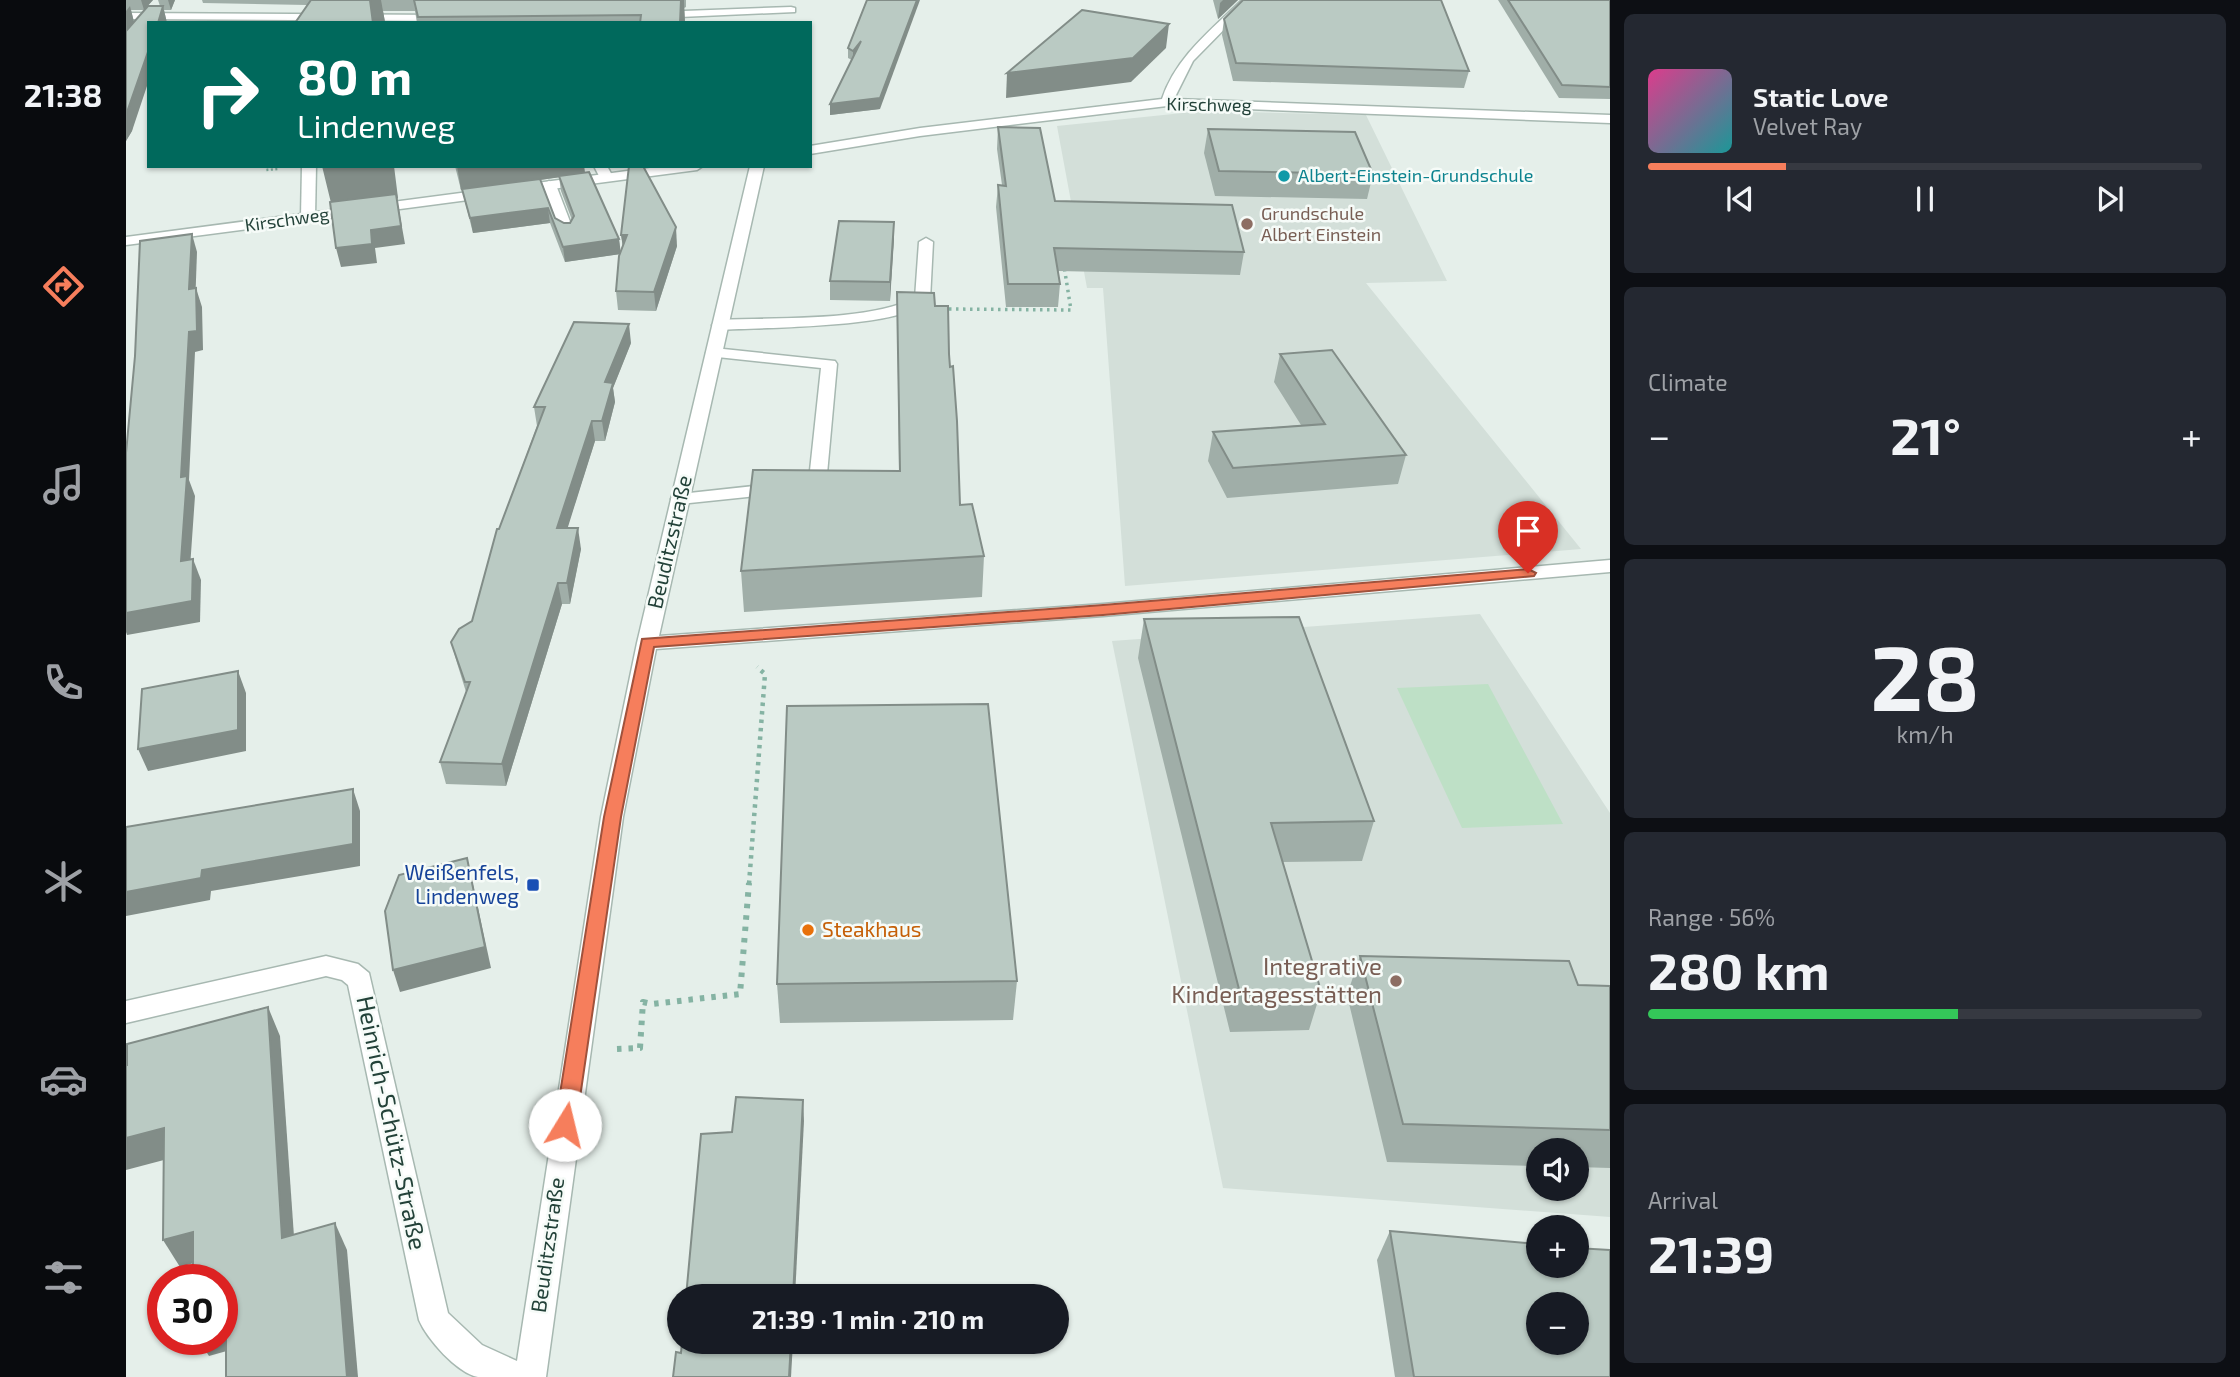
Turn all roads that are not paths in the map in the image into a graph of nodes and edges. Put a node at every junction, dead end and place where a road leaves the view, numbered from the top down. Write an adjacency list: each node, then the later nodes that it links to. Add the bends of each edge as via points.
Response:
1 (1248, 0): 11 (street, via 1183,64)
2 (159, 2): 7 (street)
3 (793, 5): 5 (street)
4 (414, 9): 9 (street)
5 (643, 15)
6 (126, 16): 7 (street)
7 (146, 16): 9 (street); 10 (street)
8 (459, 18): 9 (street)
9 (404, 19)
10 (138, 27)
11 (1167, 102): 12 (street, Kirschweg); 13 (street, Kirschweg)
12 (1610, 120)
13 (812, 150)
14 (309, 168): 19 (street)
15 (666, 168): 17 (street, Kirschweg)
16 (757, 168): 23 (street, Beuditzstraße)
17 (603, 172): 18 (street, Kirschweg)
18 (548, 185): 19 (street, Kirschweg); 20 (street)
19 (308, 217): 21 (street, Kirschweg)
20 (567, 232)
21 (126, 241)
22 (926, 242): 23 (street, via 922,300 914,307 880,315)
23 (720, 325): 24 (street, Beuditzstraße)
24 (713, 353): 25 (street, Beuditzstraße); 25 (street, via 829,364 817,485)
25 (680, 499): 27 (street, Beuditzstraße)
26 (1610, 566): 27 (street)
27 (647, 643): 30 (street, Beuditzstraße, via 612,817)
28 (126, 1012): 29 (street, Heinrich-Schütz-Straße, via 326,966 349,971 360,980 434,1320 471,1359)
29 (519, 1377)
30 (530, 1377)

